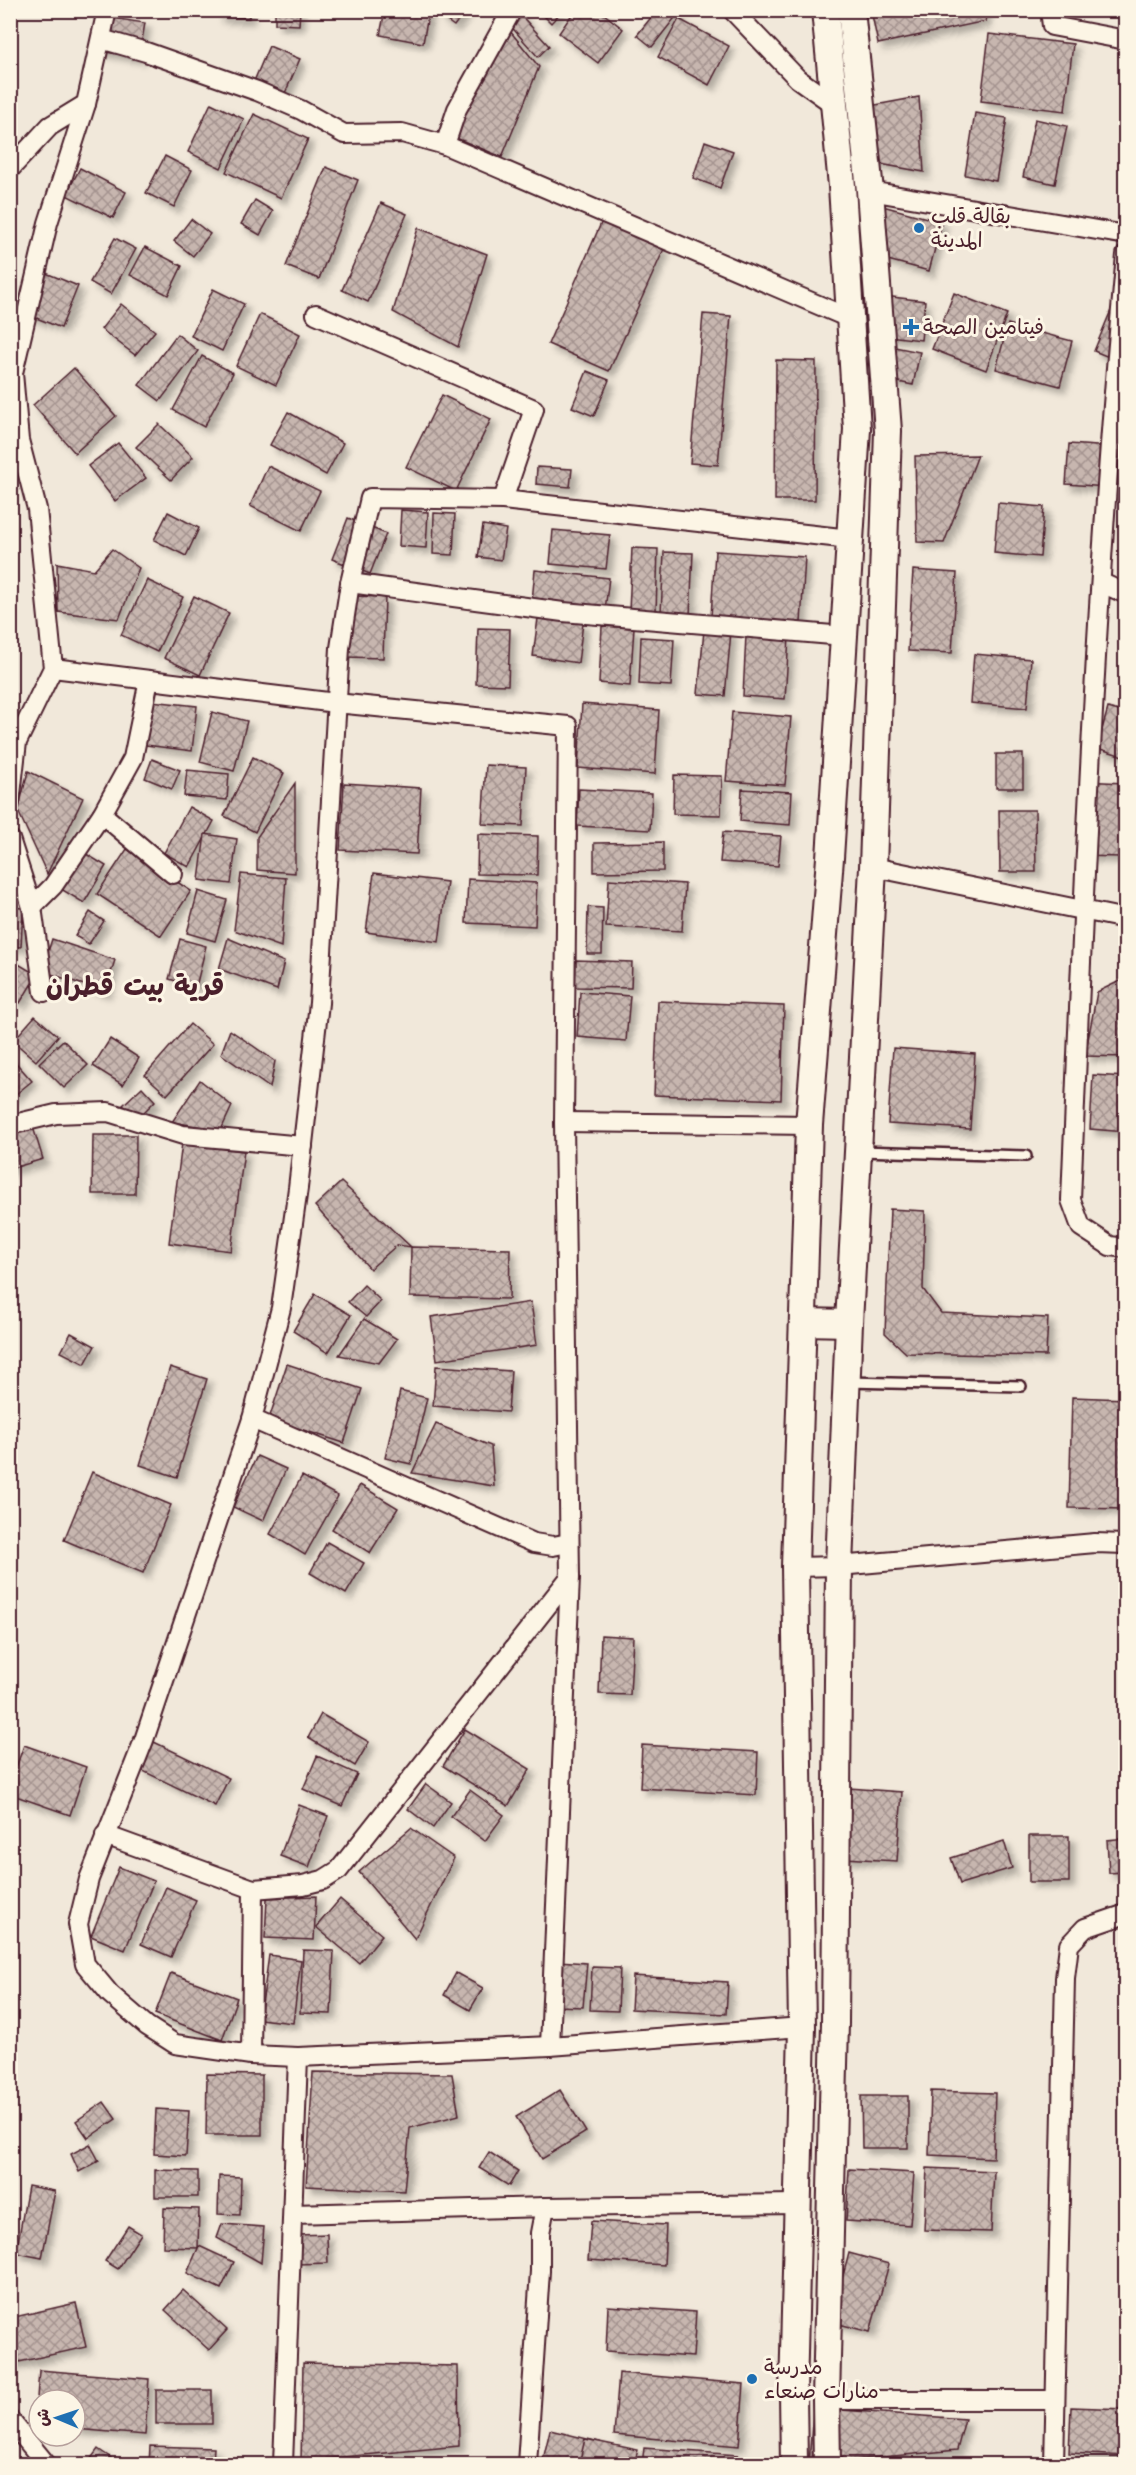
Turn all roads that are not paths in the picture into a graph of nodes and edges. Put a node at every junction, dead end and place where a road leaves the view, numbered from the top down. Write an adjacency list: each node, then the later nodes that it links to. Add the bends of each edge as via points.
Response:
1 (107, 10): 7 (street)
2 (512, 10): 11 (street, via 457,109)
3 (732, 10): 10 (street, via 798,79)
4 (825, 10): 10 (street)
5 (851, 10): 14 (street)
6 (1050, 10): 8 (street, via 1052,26)
7 (101, 39): 9 (street); 11 (street, via 257,92 344,134 402,133)
8 (1125, 40)
9 (86, 105): 12 (street, via 50,126); 26 (street, via 48,223 13,373 19,440 37,509)
10 (833, 105): 13 (street)
11 (445, 145): 18 (street)
12 (10, 169)
13 (842, 186): 14 (street); 18 (street)
14 (870, 191): 15 (street); 33 (street, via 888,431)
15 (1125, 235)
16 (1125, 255): 19 (street)
17 (316, 314): 20 (street, via 534,409)
18 (851, 319): 21 (street, via 857,429)
19 (1120, 377): 23 (street)
20 (503, 500): 21 (street); 22 (street, via 370,498)
21 (850, 539): 25 (street)
22 (350, 583): 25 (street, via 563,612); 28 (street)
23 (1102, 583): 24 (street); 36 (street)
24 (1125, 594)
25 (844, 636): 32 (street)
26 (53, 668): 27 (street); 29 (street, via 17,742)
27 (149, 680): 28 (street); 30 (street, via 133,758)
28 (336, 703): 39 (street, via 568,726); 42 (street, via 319,1003)
29 (10, 803)
30 (102, 814): 34 (street); 35 (street, via 53,886)
31 (10, 839): 35 (street)
32 (830, 858): 33 (street); 41 (street)
33 (873, 867): 36 (street); 43 (street)
34 (172, 873)
35 (32, 907): 38 (street)
36 (1083, 909): 37 (street); 45 (street, via 1071,1200 1081,1227 1110,1246)
37 (1125, 919)
38 (44, 992)
39 (564, 1122): 41 (street); 51 (street)
40 (10, 1125): 42 (street, via 56,1114 108,1112 183,1135)
41 (809, 1125): 46 (street)
42 (303, 1146): 50 (street, via 281,1308)
43 (857, 1151): 44 (lane); 47 (street)
44 (1026, 1156)
45 (1125, 1248)
46 (803, 1322): 47 (street); 54 (street)
47 (849, 1323): 48 (street)
48 (846, 1382): 49 (lane); 53 (street)
49 (1022, 1386)
50 (252, 1419): 51 (street, via 534,1543); 56 (street, via 144,1740)
51 (569, 1543): 55 (street)
52 (1125, 1544): 53 (street, via 1095,1543)
53 (839, 1566): 54 (street); 66 (street, via 835,2024)
54 (795, 1567): 59 (street)
55 (570, 1577): 57 (street, via 339,1870 323,1880 303,1885); 60 (street)
56 (105, 1835): 57 (street); 61 (street, via 78,1924 85,1964 110,1994 147,2026 176,2044)
57 (254, 1890): 61 (street)
58 (1125, 1914): 67 (street, via 1086,1928 1069,1945)
59 (802, 2027): 60 (street); 63 (street)
60 (550, 2046): 62 (street)
61 (251, 2055): 62 (street)
62 (298, 2057): 65 (street)
63 (798, 2204): 64 (street); 72 (street)
64 (545, 2207): 65 (street); 71 (street, via 540,2233)
65 (293, 2214): 70 (street)
66 (826, 2400): 67 (street); 73 (street)
67 (1054, 2400): 74 (street)
68 (10, 2420): 69 (street)
69 (46, 2464)
70 (283, 2464)
71 (527, 2464)
72 (795, 2464)
73 (827, 2464)
74 (1054, 2464)

